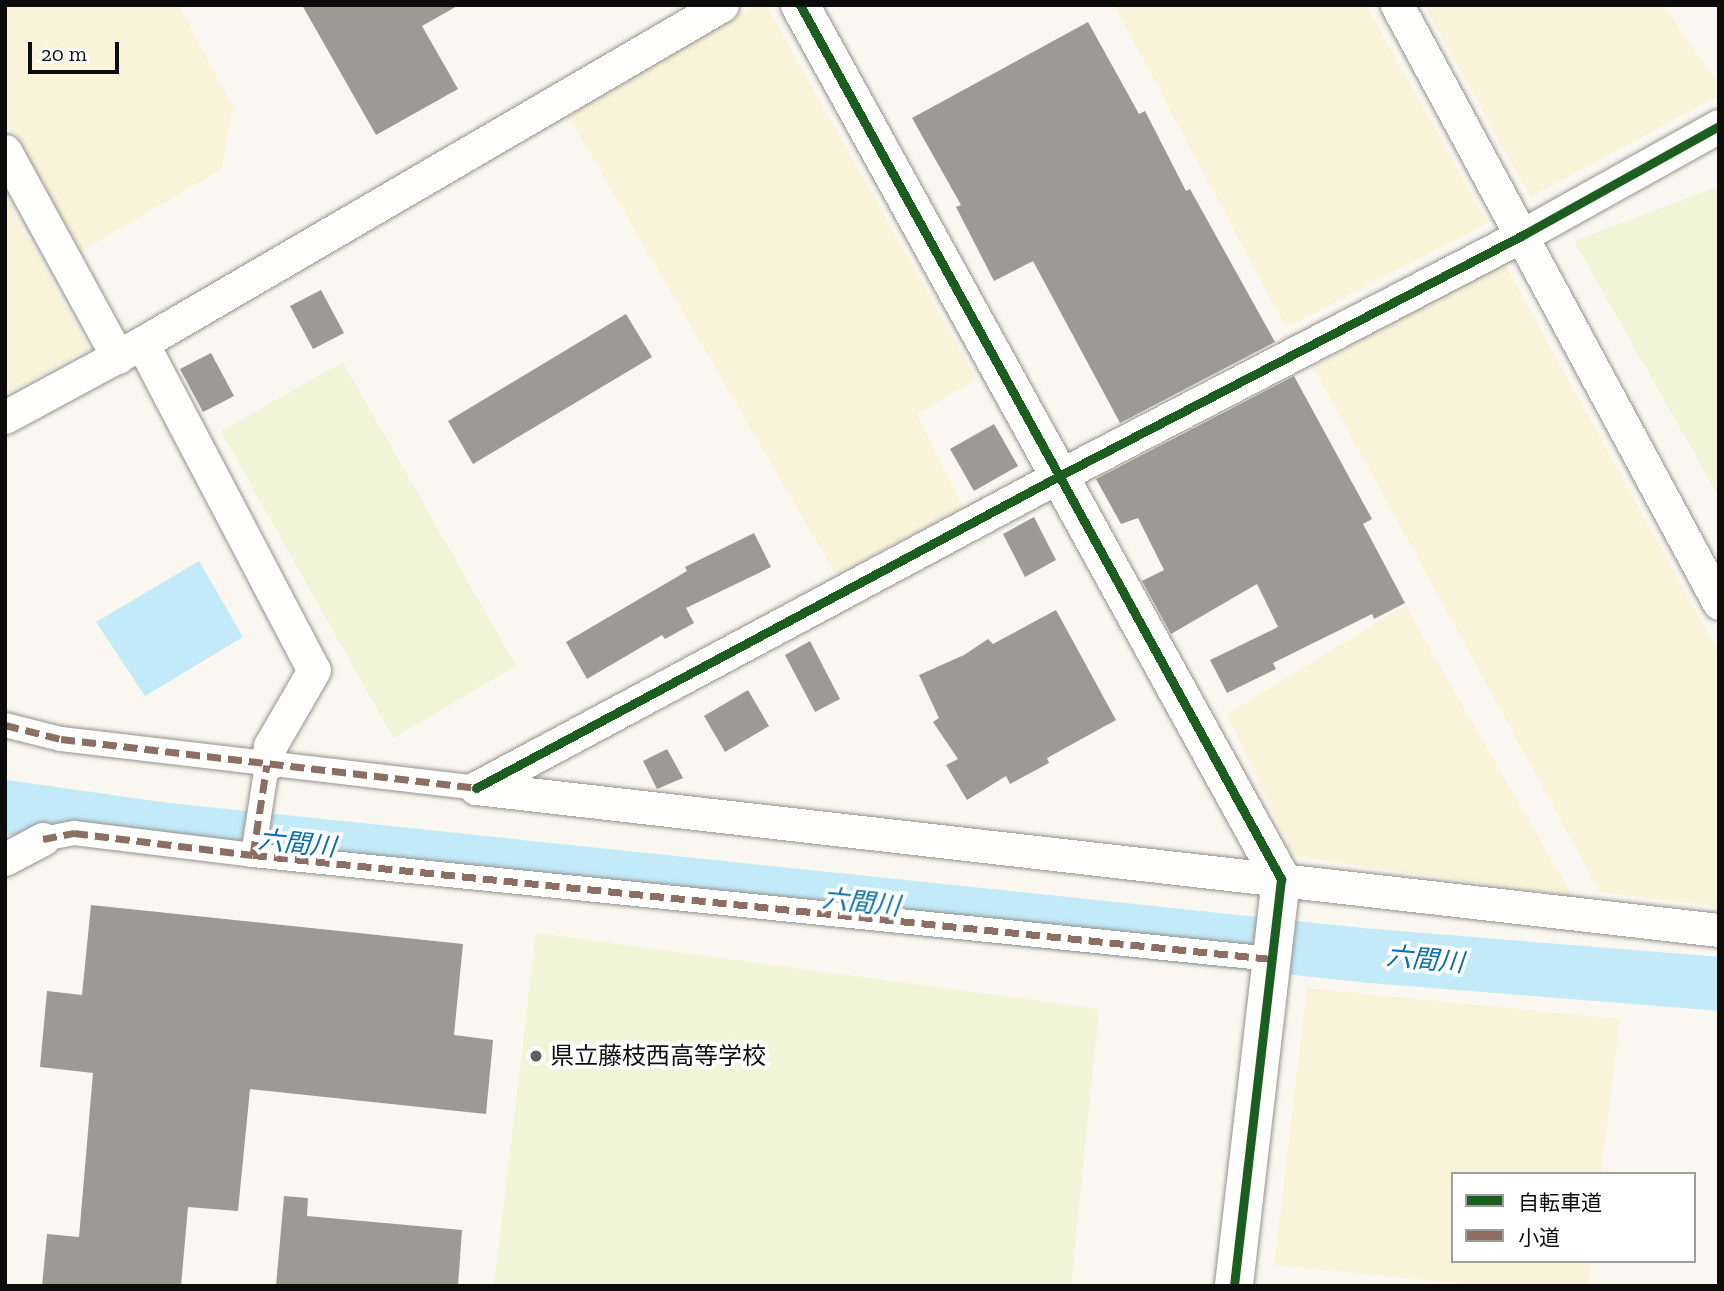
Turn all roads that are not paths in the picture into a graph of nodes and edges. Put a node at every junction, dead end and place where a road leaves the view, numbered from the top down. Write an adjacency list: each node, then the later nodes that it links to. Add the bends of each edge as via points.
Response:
1 (722, 5): 7 (street)
2 (800, 5): 9 (street)
3 (1397, 5): 6 (street)
4 (1719, 126): 6 (street)
5 (5, 151): 7 (street)
6 (1523, 235): 9 (street); 10 (street)
7 (130, 350): 8 (street); 12 (street, via 314,670 270,746)
8 (5, 417)
9 (1059, 476): 13 (street); 17 (street)
10 (1719, 603)
11 (5, 725): 12 (street, via 61,739)
12 (267, 765): 13 (street); 15 (street)
13 (476, 788): 17 (street)
14 (43, 839): 15 (street, via 74,833); 16 (street)
15 (253, 855): 19 (street)
16 (5, 859)
17 (1280, 885): 18 (street); 19 (street)
18 (1719, 930)
19 (1272, 959): 20 (street)
20 (1234, 1286)

